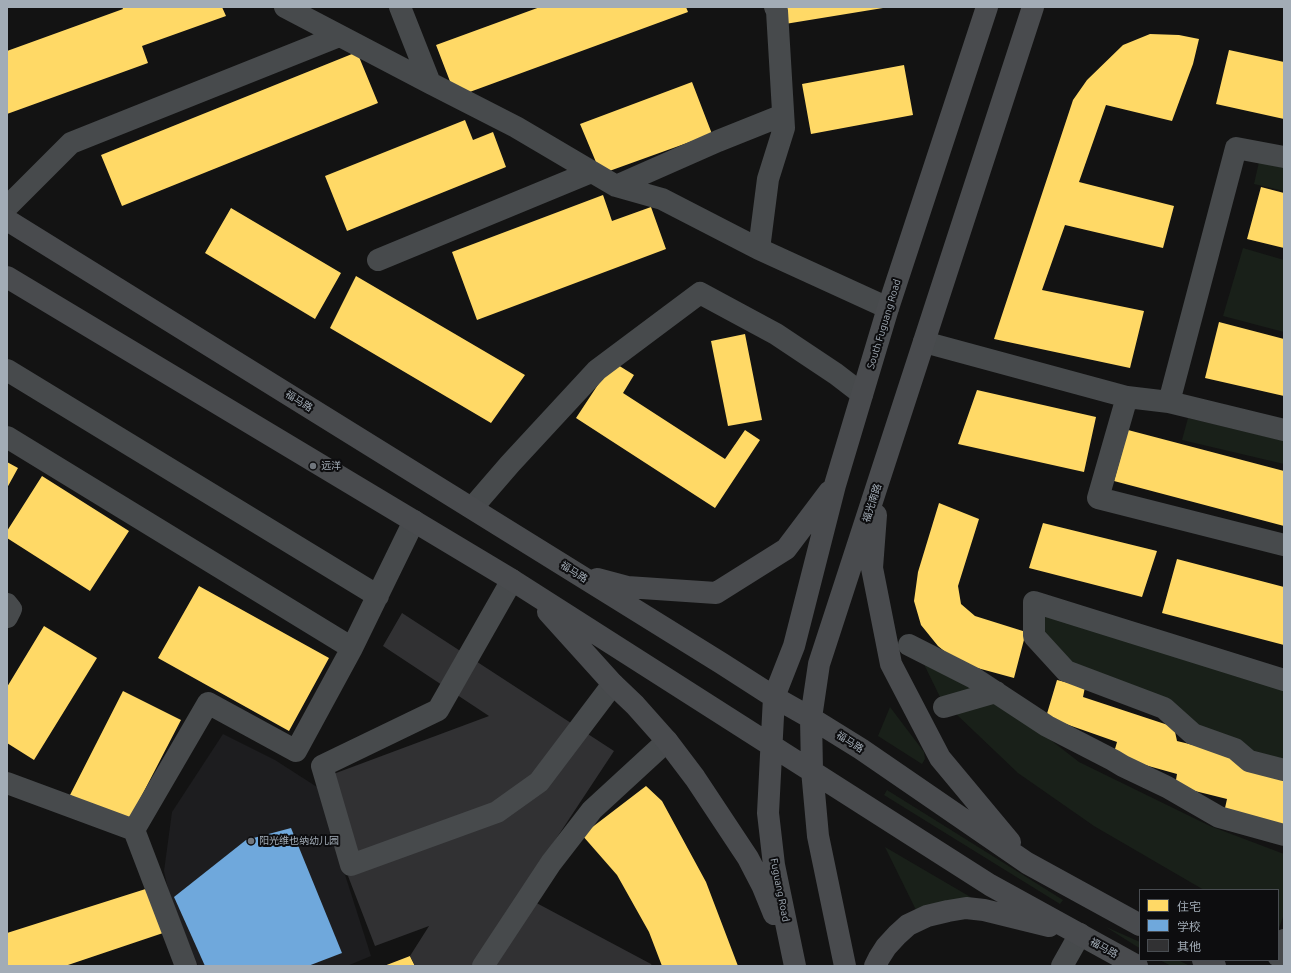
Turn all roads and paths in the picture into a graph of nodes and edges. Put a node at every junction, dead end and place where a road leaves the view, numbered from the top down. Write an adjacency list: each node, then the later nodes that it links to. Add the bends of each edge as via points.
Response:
1 (285, 7): 6 (lane)
2 (400, 7): 7 (lane)
3 (775, 7): 8 (lane)
4 (987, 7): 17 (main road, South Fuguang Road)
5 (1033, 7): 18 (main road)
6 (339, 36): 7 (lane); 12 (lane, via 71,143)
7 (430, 84): 10 (lane, via 516,127)
8 (783, 115): 11 (lane); 14 (lane, via 784,128 768,179)
9 (1284, 157): 22 (lane, via 1236,148)
10 (591, 172): 11 (lane); 15 (lane)
11 (616, 186): 14 (lane, via 662,200)
12 (7, 207)
13 (7, 220): 27 (main road, 福马路)
14 (759, 249): 17 (lane)
15 (378, 260)
16 (7, 277): 28 (main road, 福马路)
17 (888, 308): 20 (main road, South Fuguang Road)
18 (924, 342): 21 (lane); 25 (main road, 福光南路)
19 (7, 370): 33 (lane)
20 (862, 394): 26 (main road, South Fuguang Road); 27 (lane, via 776,334 700,294 597,370)
21 (1127, 397): 22 (lane); 29 (lane, via 1098,498)
22 (1169, 402): 23 (lane)
23 (1284, 430)
24 (7, 437): 37 (lane)
25 (878, 482): 43 (main road, 福光南路, via 819,664); 51 (main road, via 872,568 891,664 940,758)
26 (835, 485): 30 (main road, via 786,549 716,592 627,587); 41 (main road, South Fuguang Road, via 794,646)
27 (472, 508): 30 (main road, 福马路)
28 (414, 521): 31 (main road, 福马路); 33 (lane)
29 (1284, 545)
30 (578, 574): 41 (main road, 福马路)
31 (512, 580): 32 (main road, 福马路); 39 (lane, via 438,710 322,766 351,865 503,808 539,782)
32 (530, 592): 39 (main road); 45 (main road, 福马路)
33 (378, 596): 37 (lane)
34 (7, 604): 35 (lane, via 11,609)
35 (7, 617)
36 (909, 645): 40 (lane, via 967,674)
37 (352, 648): 49 (lane, via 296,750 208,703)
38 (1284, 680): 47 (lane, via 1034,602 1034,636 1066,671 1164,708 1193,734 1235,749 1249,761)
39 (614, 684): 44 (main road)
40 (996, 692): 42 (lane); 50 (lane, via 1046,726 1167,787 1219,817)
41 (774, 697): 43 (main road, 福马路); 45 (main road, South Fuguang Road)
42 (944, 707)
43 (811, 718): 46 (main road, 福光南路); 51 (main road, 福马路, via 890,768)
44 (667, 742): 57 (main road, via 695,778 748,858); 59 (lane, via 592,810 551,863)
45 (772, 745): 46 (main road, 福马路); 57 (main road, Fuguang Road, via 768,813 774,865)
46 (812, 770): 53 (main road, 福马路, via 990,885); 60 (main road, 福光南路, via 818,836)
47 (1284, 770)
48 (7, 783): 49 (lane)
49 (134, 830): 58 (lane)
50 (1284, 836)
51 (1027, 863): 52 (main road, 福马路)
52 (1139, 924)
53 (1080, 934): 61 (main road, via 984,910 966,908 927,916 908,925 886,947); 62 (lane); 63 (main road, 福马路)
54 (1284, 940): 55 (lane)
55 (1279, 953)
56 (1205, 961): 64 (main road)
57 (795, 963)
58 (186, 966)
59 (483, 966)
60 (845, 966)
61 (875, 966)
62 (1062, 966)
63 (1137, 966)
64 (1214, 966)

